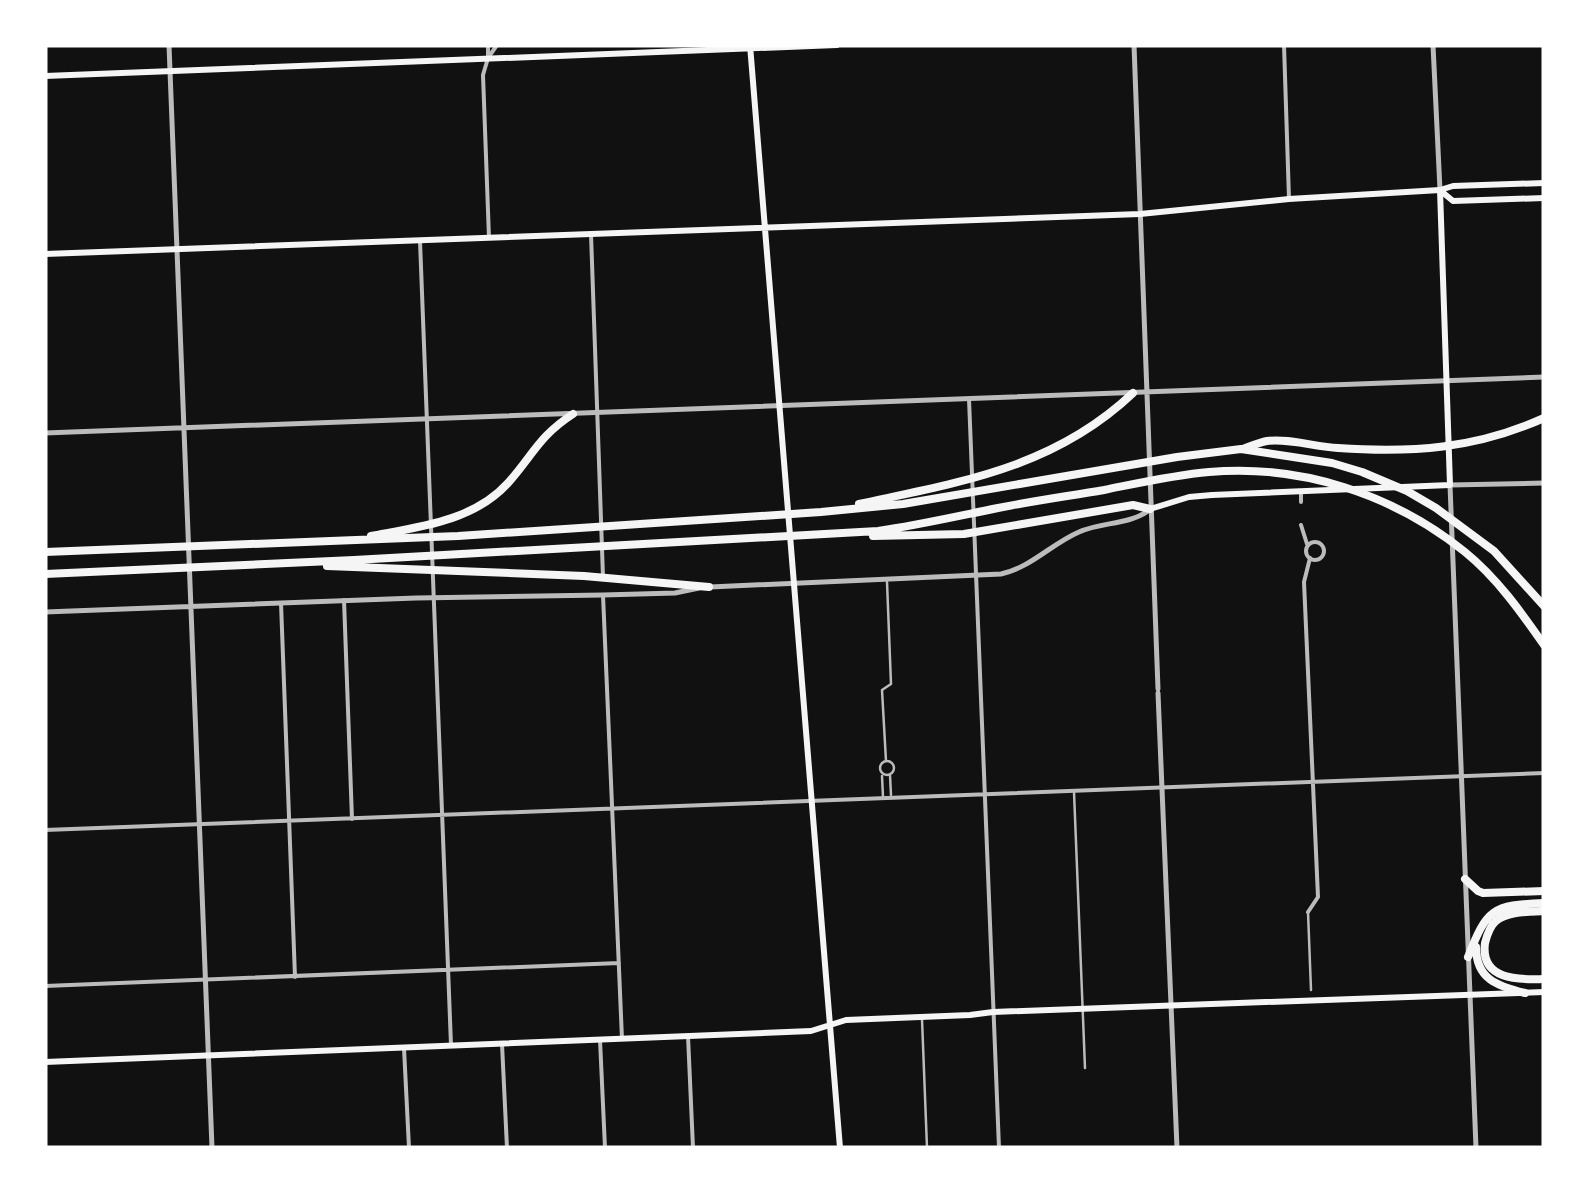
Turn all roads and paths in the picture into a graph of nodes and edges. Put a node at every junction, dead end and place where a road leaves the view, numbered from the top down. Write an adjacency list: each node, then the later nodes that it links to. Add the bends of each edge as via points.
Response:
1 (169, 45): 10 (street)
2 (488, 45): 9 (street)
3 (497, 45): 9 (street)
4 (837, 45): 8 (main road)
5 (1134, 45): 16 (street)
6 (1284, 45): 15 (street)
7 (1434, 45): 13 (street)
8 (750, 47): 9 (main road); 17 (main road)
9 (488, 58): 10 (main road); 19 (street, via 483,75)
10 (170, 71): 11 (main road); 21 (street)
11 (45, 76)
12 (1544, 183): 13 (main road)
13 (1440, 190): 14 (main road, via 1454,201); 15 (main road); 24 (main road)
14 (1544, 198)
15 (1289, 199): 16 (main road)
16 (1140, 214): 17 (main road); 26 (street)
17 (765, 228): 18 (main road); 28 (main road)
18 (591, 234): 19 (main road); 29 (street)
19 (489, 238): 20 (main road)
20 (420, 240): 21 (main road); 32 (street)
21 (177, 250): 22 (main road); 33 (street)
22 (45, 254)
23 (1544, 378): 24 (street)
24 (1446, 380): 26 (street); 37 (main road)
25 (1132, 392): 26 (street); 27 (street); 41 (highway, via 1061,445 1025,462)
26 (1146, 392): 40 (street)
27 (969, 399): 28 (street); 50 (street)
28 (780, 406): 29 (street); 53 (main road)
29 (598, 413): 30 (street); 51 (street)
30 (573, 414): 32 (street); 43 (highway, via 542,438 500,492 470,512)
31 (1544, 418): 35 (highway, via 1447,448 1268,441)
32 (428, 420): 33 (street); 56 (street)
33 (184, 428): 34 (street); 59 (street)
34 (45, 433)
35 (1240, 449): 41 (highway); 60 (highway, via 1362,472 1407,492 1467,530)
36 (1544, 483): 37 (street)
37 (1450, 484): 38 (main road); 67 (street)
38 (1301, 492): 39 (street); 40 (main road, via 1212,494)
39 (1301, 502)
40 (1150, 509): 44 (highway, via 1133,505 964,534); 50 (street, via 1078,532 1016,571); 69 (street)
41 (821, 512): 43 (highway)
42 (1301, 528): 45 (street)
43 (403, 534): 46 (highway)
44 (806, 535): 48 (highway); 62 (highway, via 903,528 1182,475 1238,470 1310,477 1402,511 1466,552)
45 (1308, 546): 47 (street); 47 (street, via 1316,542 1324,551 1318,560)
46 (45, 552)
47 (1310, 558): 68 (street, via 1304,576)
48 (272, 563): 49 (highway); 51 (highway)
49 (45, 574)
50 (976, 576): 52 (street); 71 (street)
51 (603, 577): 54 (highway)
52 (886, 581): 53 (street); 63 (street)
53 (794, 584): 54 (street); 74 (main road)
54 (709, 587): 55 (street)
55 (603, 596): 56 (street); 75 (street)
56 (432, 598): 57 (street); 76 (street)
57 (344, 600): 58 (street); 77 (street)
58 (281, 603): 59 (street); 78 (street)
59 (191, 606): 61 (street); 79 (street)
60 (1544, 606)
61 (45, 612)
62 (1544, 645)
63 (886, 761): 65 (street); 66 (street, via 893,765)
64 (1544, 773): 67 (street)
65 (882, 774): 66 (street); 72 (street)
66 (890, 775): 73 (street)
67 (1462, 776): 68 (street); 81 (street)
68 (1312, 781): 69 (street); 84 (street, via 1318,898)
69 (1162, 787): 70 (street); 97 (street)
70 (1074, 790): 71 (street); 98 (street)
71 (984, 794): 73 (street); 99 (street)
72 (883, 797): 73 (street); 74 (street)
73 (891, 797)
74 (812, 800): 75 (street); 101 (main road)
75 (613, 809): 76 (street); 87 (street)
76 (442, 814): 77 (street); 88 (street)
77 (352, 819): 78 (street)
78 (288, 821): 79 (street); 89 (street)
79 (200, 824): 80 (street); 90 (street)
80 (45, 830)
81 (1465, 879): 82 (highway, via 1483,893); 86 (street)
82 (1544, 891)
83 (1544, 907): 85 (highway, via 1500,909); 91 (highway, via 1495,922 1484,949 1488,963 1510,979)
84 (1308, 912): 93 (street)
85 (1477, 934): 86 (highway); 95 (highway, via 1483,972)
86 (1468, 957): 96 (street)
87 (619, 963): 88 (street); 103 (street)
88 (448, 970): 89 (street); 106 (street)
89 (294, 978): 90 (street)
90 (206, 979): 92 (street); 108 (street)
91 (1544, 979)
92 (45, 986)
93 (1311, 990)
94 (1544, 992): 95 (main road)
95 (1525, 993): 96 (main road)
96 (1470, 995): 97 (main road); 120 (street)
97 (1171, 1006): 98 (main road); 119 (street)
98 (1083, 1009): 99 (main road); 110 (street)
99 (993, 1012): 100 (main road); 118 (street)
100 (922, 1017): 101 (main road); 117 (street)
101 (830, 1026): 102 (main road); 116 (main road)
102 (688, 1036): 103 (main road); 115 (street)
103 (622, 1039): 104 (main road)
104 (600, 1040): 105 (main road); 114 (street)
105 (502, 1044): 106 (main road); 113 (street)
106 (450, 1046): 107 (main road)
107 (404, 1048): 108 (main road); 112 (street)
108 (208, 1055): 109 (main road); 111 (street)
109 (45, 1062)
110 (1085, 1068)
111 (212, 1148)
112 (409, 1148)
113 (507, 1148)
114 (605, 1148)
115 (693, 1148)
116 (840, 1148)
117 (927, 1148)
118 (998, 1148)
119 (1177, 1148)
120 (1476, 1148)

